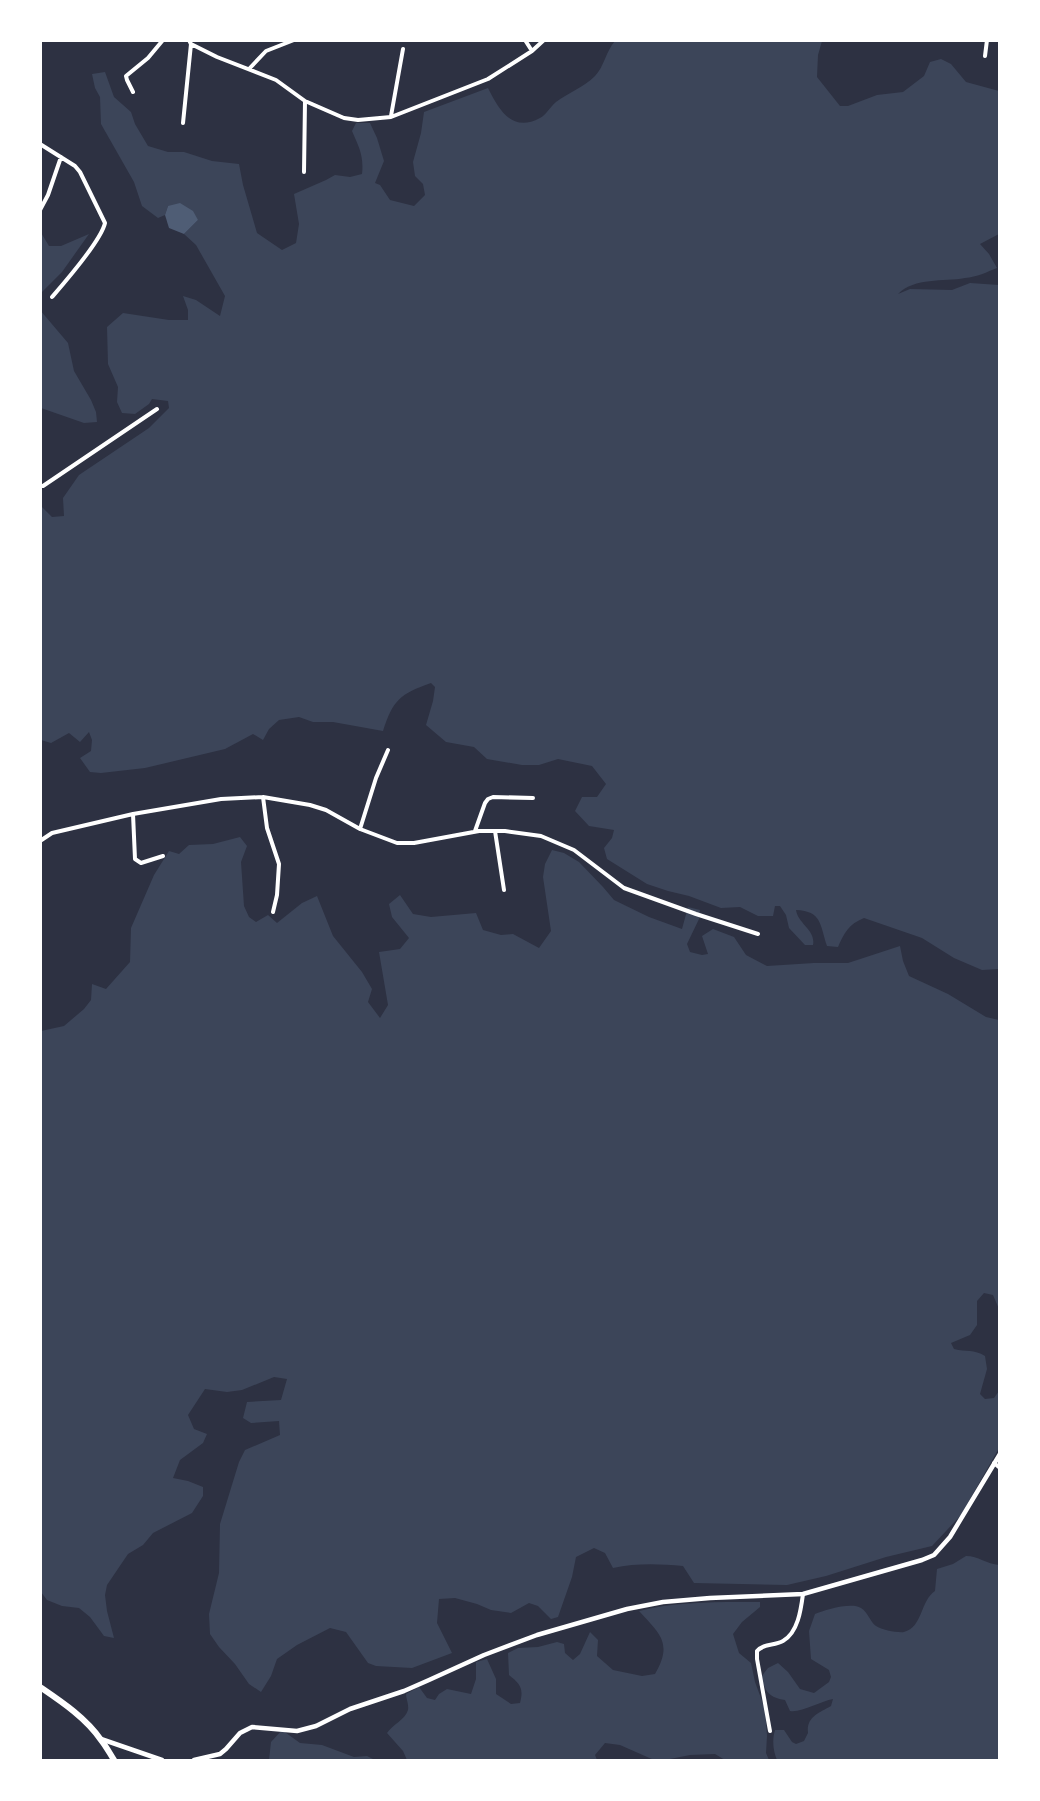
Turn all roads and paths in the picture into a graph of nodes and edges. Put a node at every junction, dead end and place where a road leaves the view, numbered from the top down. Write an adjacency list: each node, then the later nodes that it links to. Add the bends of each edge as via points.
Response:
1 (164, 40): 11 (street, via 126,76)
2 (294, 40): 10 (street, via 266,51)
3 (525, 40): 8 (street)
4 (544, 40): 8 (street)
5 (987, 40): 9 (street)
6 (190, 42): 10 (street); 14 (street)
7 (403, 49): 13 (street)
8 (532, 51): 13 (street, via 488,79)
9 (985, 56)
10 (249, 69): 12 (street, via 276,80)
11 (133, 92)
12 (305, 101): 13 (street, via 344,118); 17 (street)
13 (391, 117)
14 (183, 123)
15 (40, 144): 16 (street)
16 (61, 157): 18 (street); 19 (street, via 80,172 105,223 89,251)
17 (304, 172)
18 (40, 210)
19 (52, 297)
20 (157, 409): 21 (street)
21 (40, 486)
22 (388, 750): 26 (street)
23 (262, 797): 25 (street, via 221,798); 26 (street, via 326,810); 32 (street, via 279,864)
24 (533, 798): 27 (street, via 488,799)
25 (133, 814): 29 (street, via 52,833); 30 (street, via 135,859 141,863)
26 (360, 829): 27 (street, via 397,843)
27 (475, 831): 28 (street)
28 (495, 831): 31 (street); 33 (street, via 541,836 574,850 624,888)
29 (40, 841)
30 (163, 856)
31 (504, 890)
32 (273, 912)
33 (758, 934)
34 (999, 1454): 35 (street)
35 (994, 1463): 36 (street); 37 (street, via 950,1537 934,1555)
36 (999, 1468)
37 (803, 1594): 39 (street, via 790,1634 757,1652); 43 (street, via 663,1602 627,1609 484,1654 420,1684 297,1731 252,1727 240,1733 220,1754)
38 (40, 1687): 40 (main road)
39 (770, 1731)
40 (101, 1739): 41 (main road); 42 (street)
41 (114, 1761)
42 (162, 1761)
43 (194, 1761)

